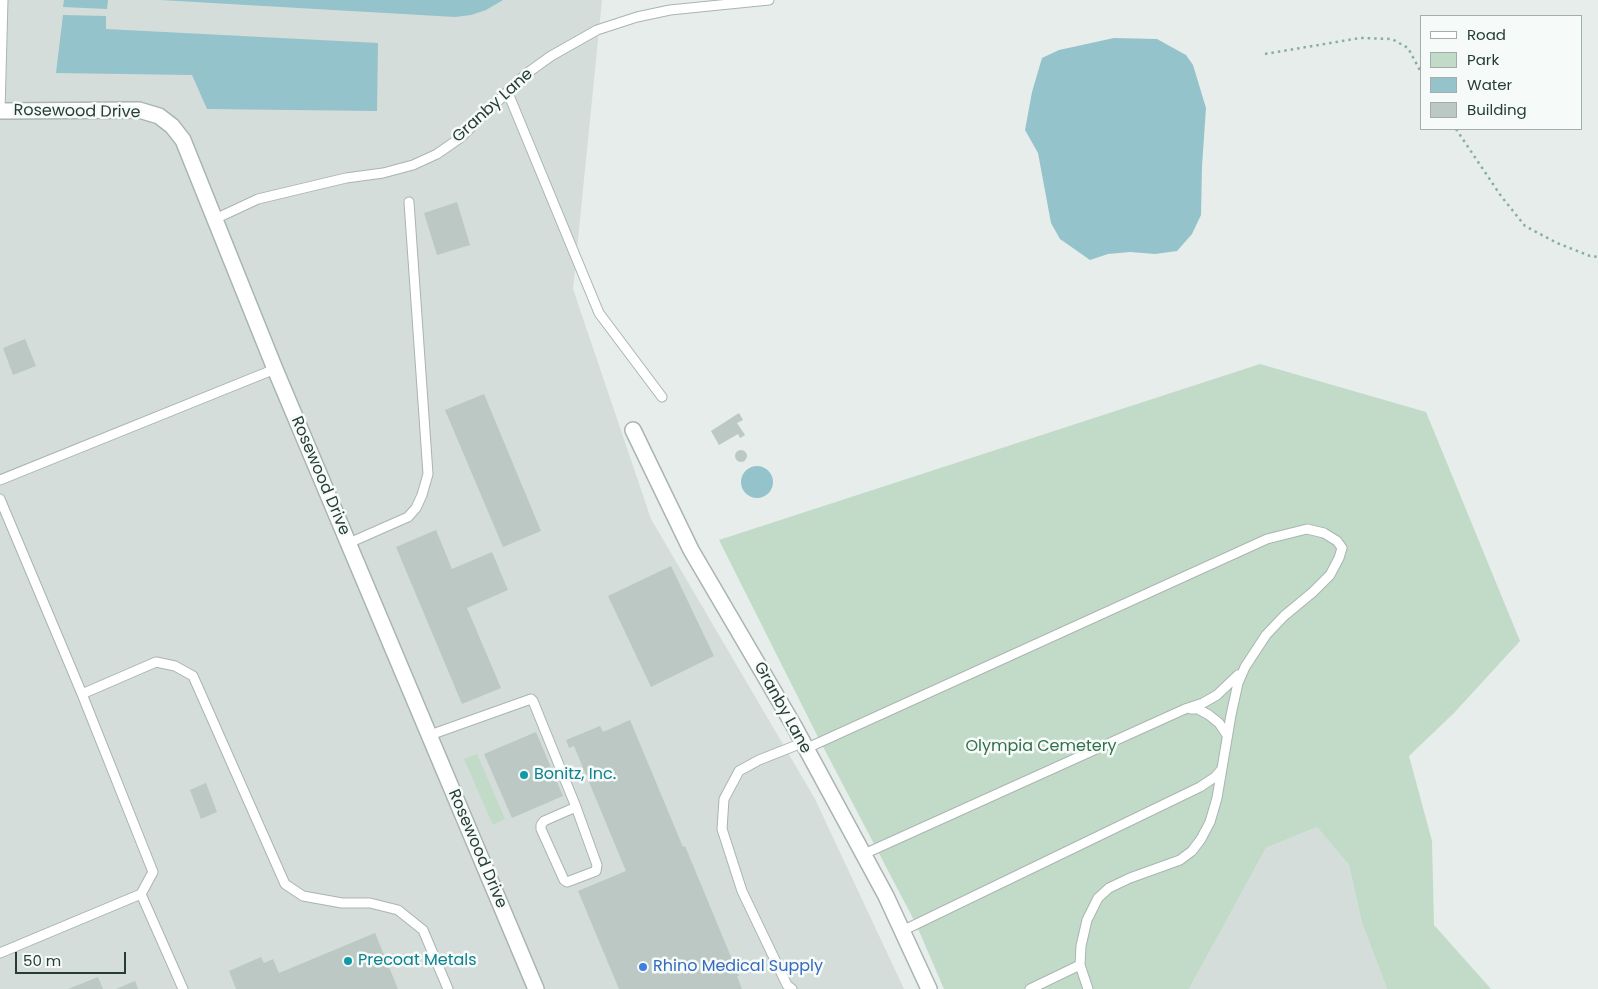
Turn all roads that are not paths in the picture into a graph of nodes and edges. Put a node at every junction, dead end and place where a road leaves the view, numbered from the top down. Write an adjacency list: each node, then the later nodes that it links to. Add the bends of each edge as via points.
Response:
1 (3, 0): 3 (lane)
2 (769, 0): 4 (lane, Granby Lane, via 670,10 597,30 551,56 526,74)
3 (0, 87): 5 (lane)
4 (508, 93): 7 (lane, Granby Lane, via 460,138 413,165 258,199); 9 (lane, via 599,313)
5 (0, 111): 7 (street, Rosewood Drive, via 139,110 159,116 183,140)
6 (409, 202): 13 (lane, via 428,474 419,502 408,517)
7 (215, 219): 8 (street, Rosewood Drive)
8 (275, 369): 11 (lane); 13 (street, Rosewood Drive)
9 (662, 397)
10 (633, 430): 19 (street, Granby Lane, via 690,550)
11 (0, 480)
12 (0, 499): 15 (lane)
13 (349, 543): 17 (street, Rosewood Drive)
14 (1245, 668): 16 (lane, via 1217,695); 18 (lane, via 1238,683); 19 (lane, via 1266,635 1330,575 1340,558 1342,548 1337,541 1324,533 1307,529 1267,539)
15 (82, 694): 25 (lane, via 153,872); 30 (lane, via 156,662 174,666 193,676 286,884 303,896 342,903 370,903 398,910 423,930)
16 (1185, 709): 18 (lane, via 1198,709 1208,715); 24 (lane)
17 (430, 735): 23 (lane, via 531,699); 31 (street, Rosewood Drive)
18 (1227, 735): 20 (lane)
19 (804, 746): 24 (street, Granby Lane); 32 (lane, via 759,760 739,771 724,799 722,829 742,891 787,985)
20 (1222, 769): 21 (lane); 22 (lane)
21 (1204, 785): 22 (lane); 26 (lane)
22 (1219, 790): 28 (lane, via 1210,822 1192,851 1180,860 1109,888 1098,898 1087,920)
23 (576, 806): 23 (lane, via 597,868 567,882 541,825)
24 (864, 854): 26 (street, Granby Lane)
25 (141, 894): 27 (lane); 29 (lane)
26 (902, 931): 33 (street, Granby Lane)
27 (0, 953)
28 (1080, 965): 34 (lane); 35 (lane)
29 (183, 989)
30 (448, 989)
31 (536, 989)
32 (792, 989)
33 (928, 989)
34 (1030, 989)
35 (1088, 989)

